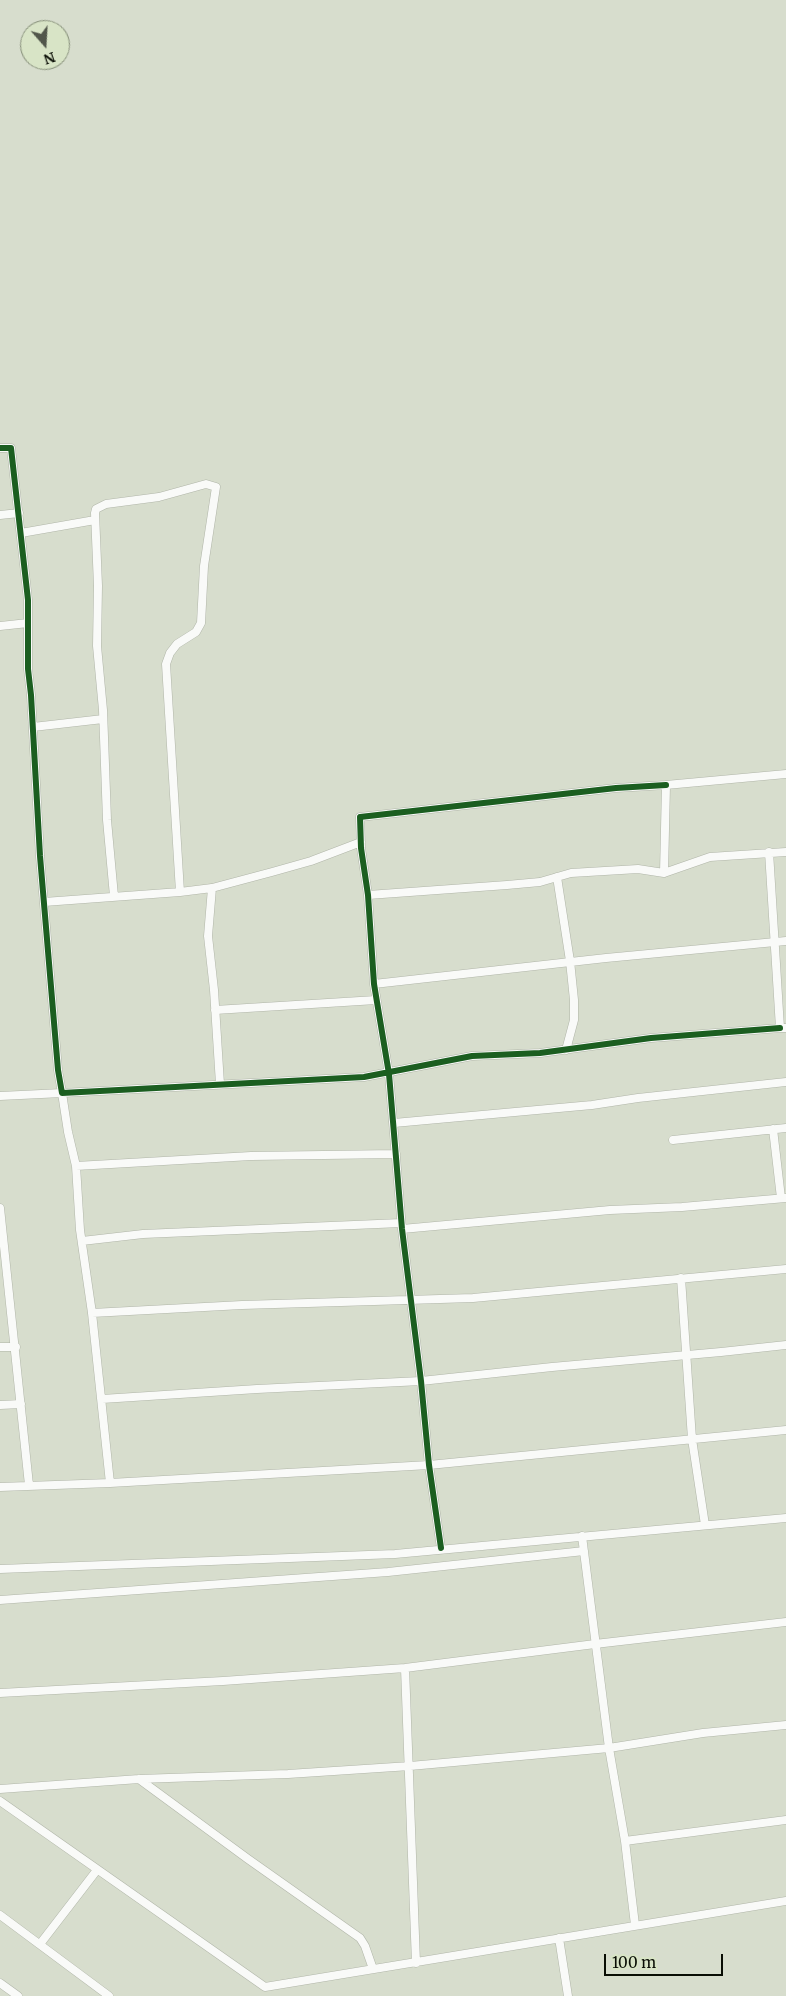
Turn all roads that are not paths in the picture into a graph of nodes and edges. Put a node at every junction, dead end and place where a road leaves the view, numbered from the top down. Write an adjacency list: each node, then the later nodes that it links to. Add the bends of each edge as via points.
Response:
1 (0, 448): 2 (street, via 11,448)
2 (18, 513): 3 (street); 5 (street)
3 (0, 515)
4 (95, 520): 5 (street); 8 (street, via 97,646); 18 (street, via 96,509 106,504 159,497 195,485 206,484 216,488 204,566 201,623 196,632 177,644 166,664)
5 (21, 533): 6 (street)
6 (28, 623): 7 (street); 9 (street)
7 (0, 626)
8 (103, 720): 9 (street); 20 (street)
9 (33, 727): 21 (street)
10 (786, 774): 11 (street)
11 (666, 785): 12 (street, via 360,818); 15 (street)
12 (361, 842): 17 (street, via 311,861); 19 (street)
13 (769, 852): 14 (street); 15 (street, via 710,857); 23 (street)
14 (786, 852)
15 (664, 873): 16 (street, via 638,869 571,873)
16 (556, 877): 19 (street, via 540,882); 24 (street)
17 (212, 888): 18 (street); 27 (street, via 208,936)
18 (180, 892): 20 (street)
19 (368, 895): 25 (street)
20 (114, 896): 21 (street)
21 (44, 902): 33 (street)
22 (786, 941): 23 (street)
23 (774, 942): 24 (street); 28 (street)
24 (570, 961): 25 (street); 29 (street, via 574,1020)
25 (374, 984): 26 (street)
26 (376, 1000): 27 (street); 30 (street)
27 (215, 1010): 32 (street)
28 (783, 1028): 29 (street, via 651,1038)
29 (566, 1050): 30 (street, via 472,1056)
30 (388, 1074): 32 (street); 35 (street)
31 (786, 1082): 35 (street, via 592,1105)
32 (220, 1084): 33 (street)
33 (62, 1093): 34 (street); 40 (street)
34 (0, 1096)
35 (394, 1123): 39 (street)
36 (786, 1128): 37 (street)
37 (774, 1129): 38 (street); 41 (street)
38 (672, 1140)
39 (396, 1154): 40 (street, via 251,1156); 43 (street)
40 (76, 1166): 44 (street)
41 (783, 1198): 43 (street)
42 (0, 1208): 50 (street)
43 (402, 1226): 44 (street, via 143,1234); 47 (street)
44 (82, 1241): 48 (street)
45 (786, 1269): 46 (street)
46 (681, 1278): 47 (street); 52 (street)
47 (412, 1301): 48 (street); 53 (street)
48 (92, 1313): 54 (street)
49 (786, 1345): 52 (street)
50 (16, 1346): 51 (street); 55 (street)
51 (0, 1347)
52 (687, 1354): 53 (street); 58 (street)
53 (421, 1381): 54 (street); 59 (street)
54 (102, 1399): 60 (street)
55 (21, 1404): 56 (street); 61 (street)
56 (0, 1405)
57 (786, 1430): 58 (street)
58 (692, 1439): 59 (street); 64 (street)
59 (429, 1465): 60 (street); 66 (street)
60 (110, 1483): 61 (street)
61 (29, 1485): 62 (street)
62 (0, 1487)
63 (786, 1518): 64 (street)
64 (705, 1525): 65 (street)
65 (582, 1536): 66 (street); 67 (street)
66 (441, 1548): 68 (street, via 396,1554)
67 (584, 1551): 69 (street, via 388,1572); 71 (street)
68 (0, 1569)
69 (0, 1600)
70 (786, 1622): 71 (street)
71 (595, 1644): 72 (street); 75 (street)
72 (405, 1668): 73 (street); 76 (street)
73 (0, 1693)
74 (786, 1725): 75 (street, via 703,1733)
75 (609, 1748): 76 (street); 81 (street)
76 (410, 1766): 77 (street); 88 (street)
77 (139, 1779): 78 (street); 89 (street, via 360,1938)
78 (0, 1790)
79 (0, 1801): 82 (street)
80 (786, 1820): 81 (street)
81 (625, 1841): 85 (street)
82 (97, 1870): 87 (street); 89 (street, via 265,1987)
83 (786, 1901): 85 (street)
84 (0, 1915): 87 (street)
85 (634, 1925): 86 (street)
86 (559, 1938): 88 (street); 93 (street)
87 (40, 1944): 92 (street)
88 (416, 1963): 89 (street)
89 (373, 1969)
90 (0, 1983): 91 (street)
91 (18, 1996)
92 (109, 1996)
93 (568, 1996)

